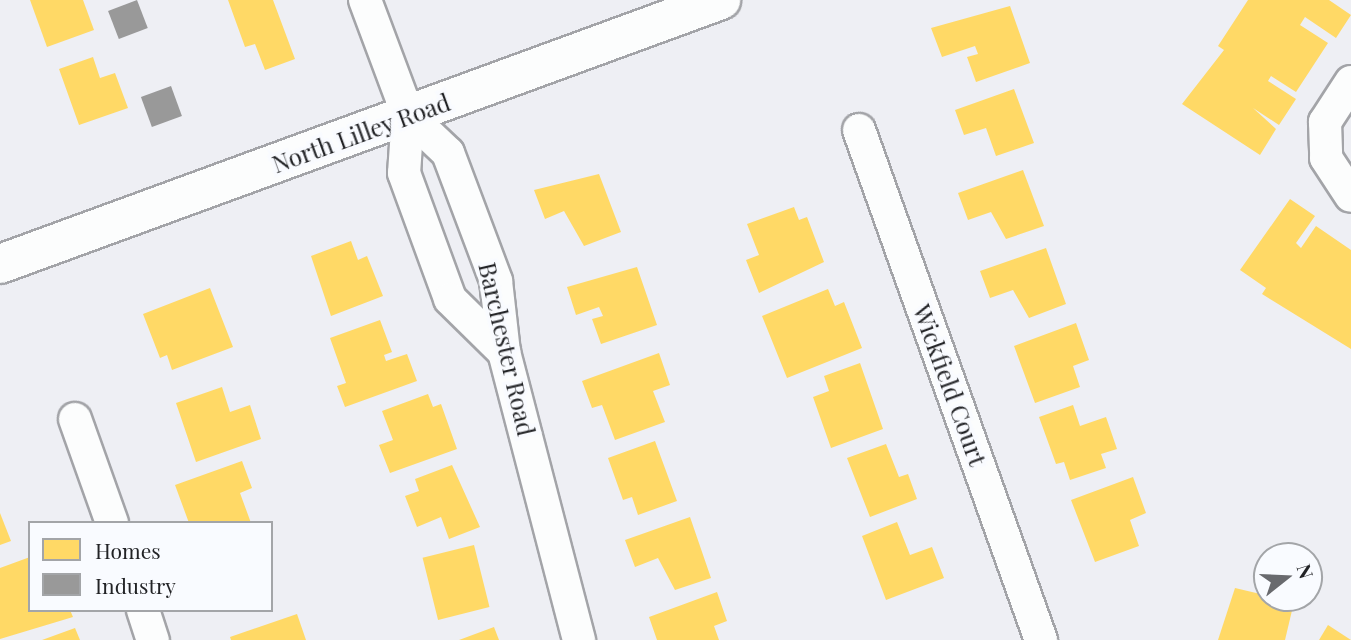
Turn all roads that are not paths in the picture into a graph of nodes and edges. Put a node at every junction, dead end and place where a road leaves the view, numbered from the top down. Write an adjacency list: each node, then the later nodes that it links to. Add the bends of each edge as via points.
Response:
1 (365, 0): 4 (street, Barchester Road)
2 (721, 0): 4 (street, North Lilley Road)
3 (1351, 82): 6 (street, via 1325,122 1326,158)
4 (408, 116): 7 (street, North Lilley Road); 8 (street, Barchester Road, via 454,165 496,281); 8 (street, via 404,173 450,299)
5 (859, 130): 14 (street, Wickfield Court)
6 (1351, 196)
7 (0, 264)
8 (504, 352): 13 (street, Barchester Road)
9 (75, 419): 10 (street)
10 (111, 521)
11 (144, 612): 12 (street)
12 (153, 640)
13 (579, 640)
14 (1041, 640)

